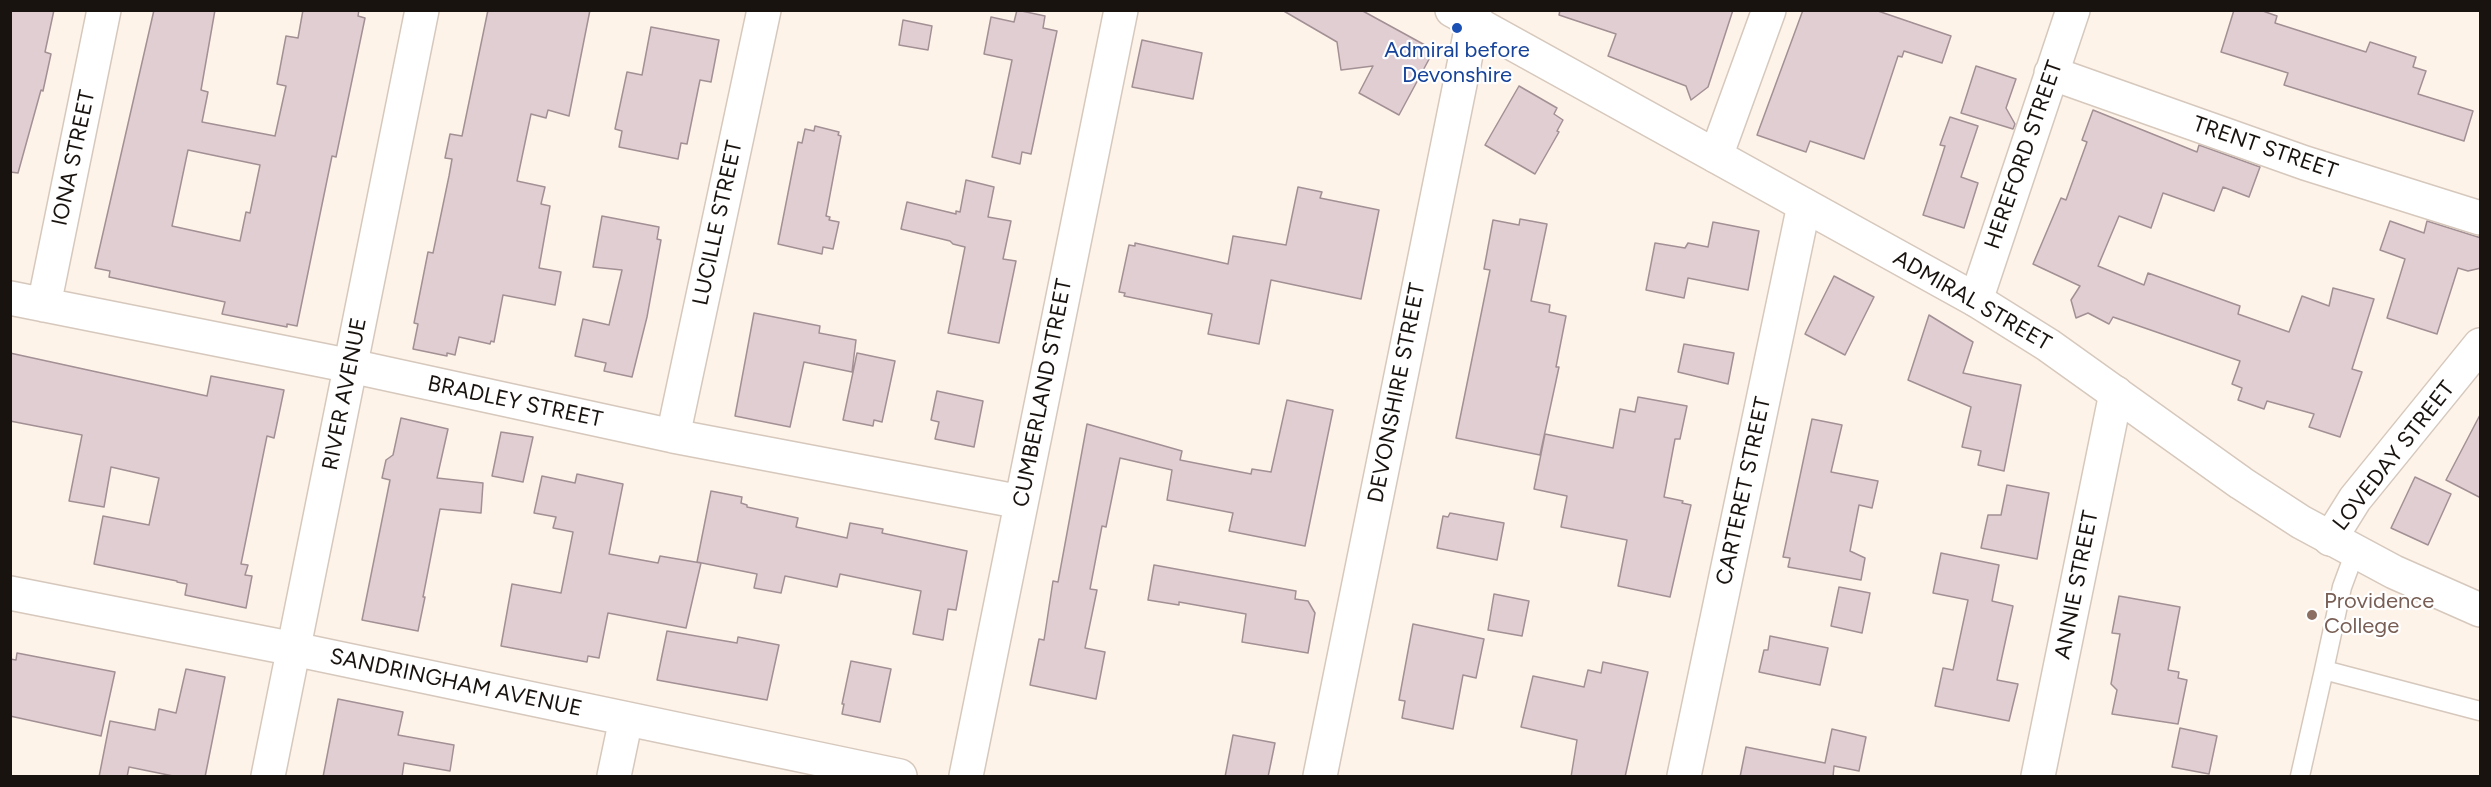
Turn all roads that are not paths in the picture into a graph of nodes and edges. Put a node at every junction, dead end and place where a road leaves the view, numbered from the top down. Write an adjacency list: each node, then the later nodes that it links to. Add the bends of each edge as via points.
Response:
1 (104, 10): 14 (street, IONA STREET)
2 (422, 10): 16 (street, RIVER AVENUE)
3 (764, 10): 18 (street, LUCILLE STREET)
4 (1121, 10): 19 (street, CUMBERLAND STREET)
5 (1769, 10): 9 (street)
6 (2073, 10): 8 (street, HEREFORD STREET)
7 (1466, 14): 9 (street, ADMIRAL STREET); 31 (street, DEVONSHIRE STREET)
8 (2051, 74): 11 (street, TRENT STREET, via 2306,163); 13 (street, HEREFORD STREET)
9 (1716, 156): 10 (street, ADMIRAL STREET)
10 (1804, 205): 13 (street, ADMIRAL STREET); 32 (street, CARTERET STREET)
11 (2481, 218)
12 (10, 298): 14 (street, BRADLEY STREET)
13 (1976, 300): 17 (street, ADMIRAL STREET)
14 (44, 305): 16 (street, BRADLEY STREET)
15 (2481, 345): 20 (street, LOVEDAY STREET, via 2355,499)
16 (351, 366): 18 (street, BRADLEY STREET); 23 (street, RIVER AVENUE)
17 (2116, 393): 20 (street, ADMIRAL STREET, via 2251,490); 33 (street, ANNIE STREET)
18 (673, 436): 19 (street, BRADLEY STREET)
19 (1021, 502): 30 (street, CUMBERLAND STREET)
20 (2343, 545): 22 (street, ADMIRAL STREET); 24 (lane, via 2342,586)
21 (10, 593): 23 (street, SANDRINGHAM AVENUE)
22 (2481, 610)
23 (294, 649): 26 (street, SANDRINGHAM AVENUE); 27 (street, RIVER AVENUE)
24 (2324, 670): 25 (lane); 34 (lane)
25 (2481, 711)
26 (626, 719): 28 (street); 29 (street, SANDRINGHAM AVENUE)
27 (268, 777)
28 (614, 777)
29 (900, 777)
30 (966, 777)
31 (1320, 777)
32 (1684, 777)
33 (2038, 777)
34 (2300, 777)

